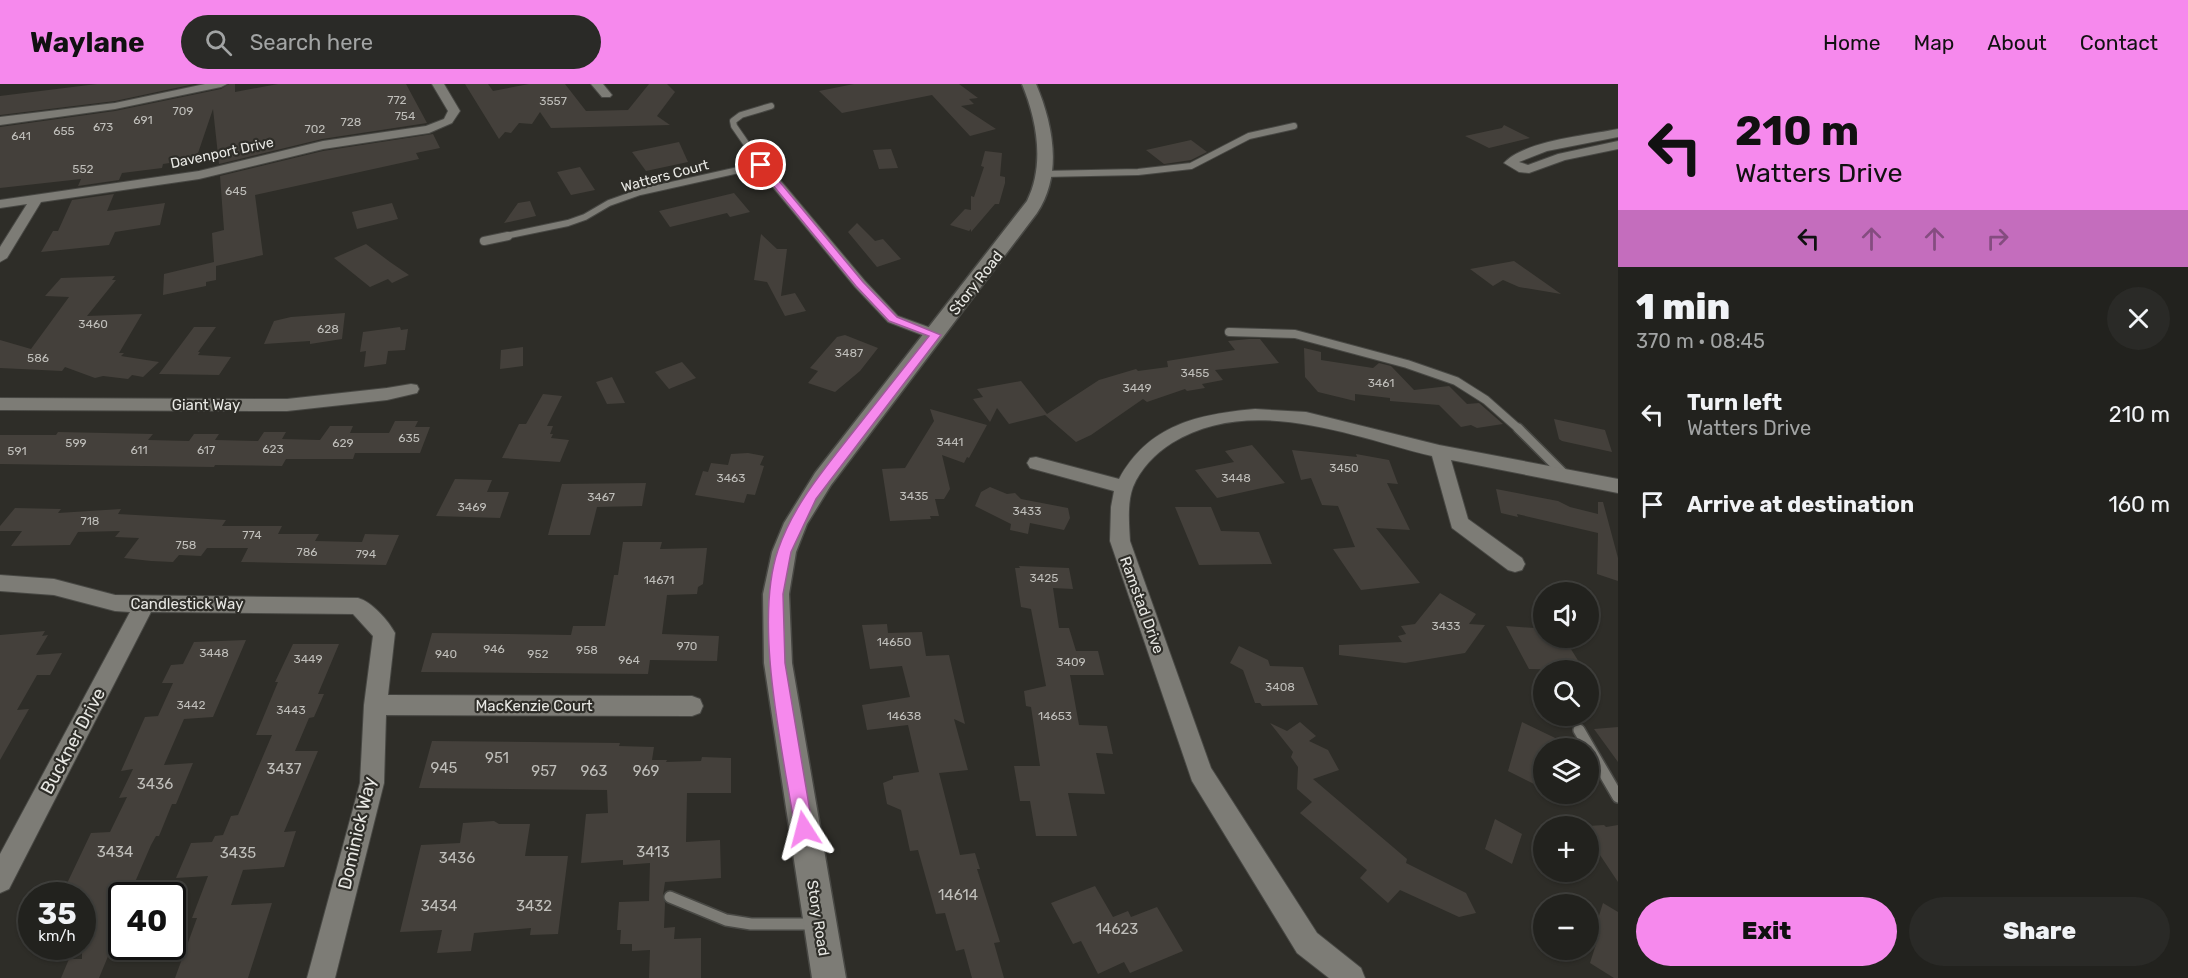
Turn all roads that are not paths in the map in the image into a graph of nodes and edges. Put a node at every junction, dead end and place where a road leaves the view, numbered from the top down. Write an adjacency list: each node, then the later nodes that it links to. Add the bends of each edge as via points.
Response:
1 (221, 84): 7 (street, via 115,106)
2 (438, 84): 13 (street, Davenport Drive, via 453,111 448,121 429,129 323,145 199,175)
3 (597, 84): 5 (street)
4 (1029, 84): 12 (street, Story Road, via 1042,117)
5 (606, 95)
6 (771, 106): 11 (lane, via 733,121)
7 (0, 121)
8 (1294, 126): 12 (lane, via 1249,136 1191,166 1138,172)
9 (1618, 133): 10 (street, via 1548,147 1510,163 1529,169)
10 (1618, 146)
11 (761, 165): 15 (lane, Watters Court, via 640,192 568,223); 18 (street, via 893,319)
12 (1043, 174): 18 (street, Story Road, via 1031,209)
13 (36, 200): 14 (street, Davenport Drive); 16 (street)
14 (0, 204)
15 (484, 241)
16 (0, 258)
17 (1229, 333): 23 (lane, via 1295,334 1456,381 1495,408)
18 (936, 335): 36 (street, Story Road, via 811,496 784,552 776,594 778,663)
19 (411, 389): 20 (street, Giant Way, via 287,405)
20 (0, 404)
21 (1440, 451): 23 (street, Ramstad Drive); 25 (street, Ramstad Drive, via 1307,418 1230,417 1179,431 1157,444 1139,461); 26 (street, via 1459,523)
22 (1036, 463): 25 (street)
23 (1566, 476): 24 (street, Ramstad Drive)
24 (1618, 486)
25 (1124, 487): 39 (street, Ramstad Drive, via 1119,505 1120,541 1201,773 1307,943)
26 (1515, 564)
27 (0, 583): 28 (street, Candlestick Way, via 54,587 115,603)
28 (146, 603): 29 (street, Candlestick Way, via 358,606); 34 (street, Buckner Drive)
29 (370, 621): 30 (street, Dominick Way, via 384,633)
30 (375, 705): 31 (street, MacKenzie Court); 37 (street, Dominick Way, via 372,783)
31 (692, 706)
32 (1579, 730): 33 (lane)
33 (1618, 797)
34 (0, 880)
35 (670, 897): 36 (lane, via 726,920)
36 (819, 924): 38 (street, Story Road)
37 (321, 978)
38 (829, 978)
39 (1351, 978)

